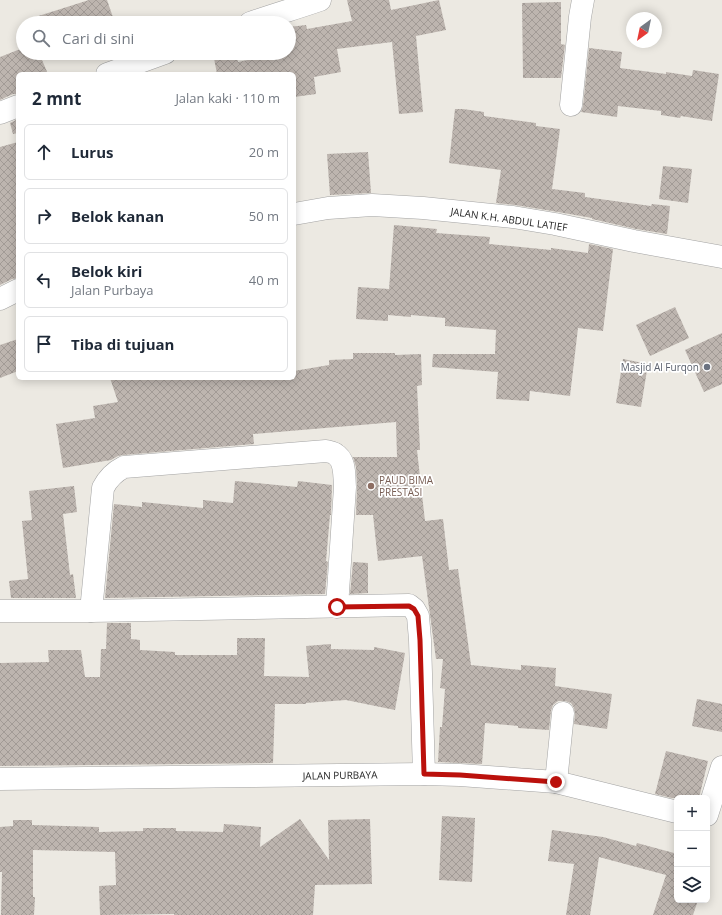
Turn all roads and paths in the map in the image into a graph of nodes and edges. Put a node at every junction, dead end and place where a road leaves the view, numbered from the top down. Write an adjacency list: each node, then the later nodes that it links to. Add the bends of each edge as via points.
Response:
1 (320, 0): 3 (street)
2 (583, 0): 6 (street)
3 (270, 16)
4 (146, 60): 5 (street)
5 (113, 72)
6 (571, 105)
7 (16, 107): 8 (street)
8 (0, 112)
9 (296, 214): 10 (street, JALAN K.H. ABDUL LATIEF, via 372,205 424,208 555,224)
10 (722, 257)
11 (16, 291): 12 (street)
12 (0, 299)
13 (337, 607): 15 (street); 15 (street, via 344,468 335,454 326,451 124,467 117,470 103,488); 18 (street, via 409,606 418,616)
14 (0, 610): 15 (street)
15 (91, 611)
16 (563, 713): 20 (street)
17 (722, 767): 21 (street)
18 (424, 774): 19 (street, JALAN PURBAYA); 20 (street, JALAN PURBAYA)
19 (0, 779)
20 (556, 782): 22 (street, JALAN PURBAYA)
21 (710, 805)
22 (674, 811)
23 (710, 821): 24 (street)
24 (722, 824)

